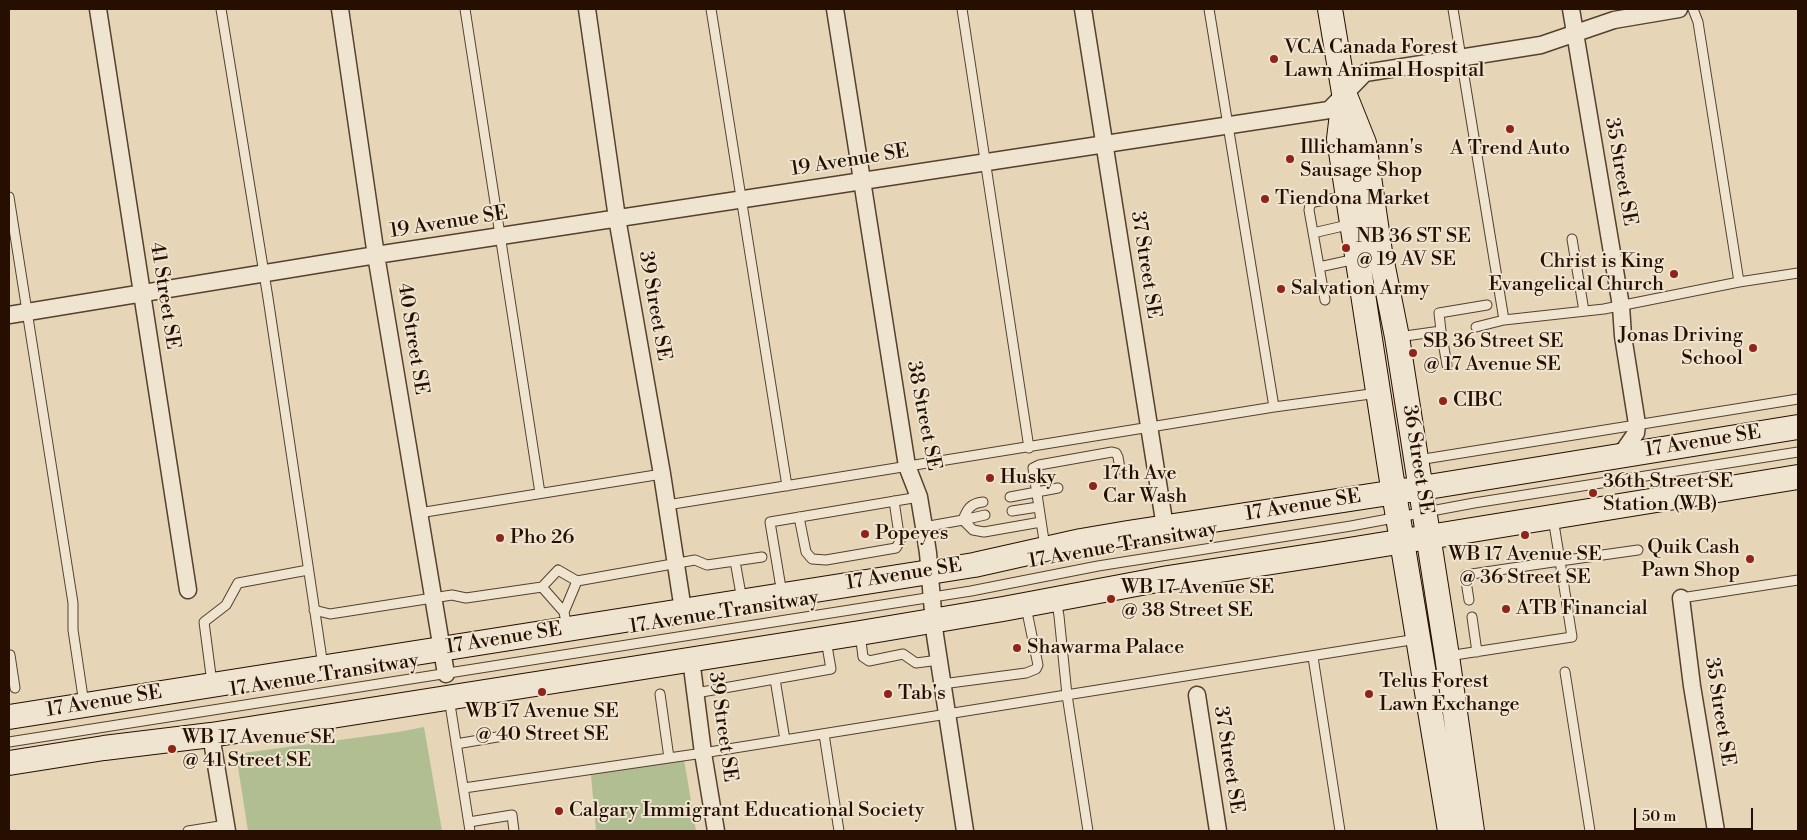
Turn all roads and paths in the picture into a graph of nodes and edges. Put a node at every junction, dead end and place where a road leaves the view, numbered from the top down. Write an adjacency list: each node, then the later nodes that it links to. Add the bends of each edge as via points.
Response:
1 (98, 9): 37 (street, 41 Street SE)
2 (222, 9): 35 (lane)
3 (340, 9): 31 (street, 40 Street SE)
4 (465, 9): 29 (lane)
5 (587, 9): 26 (street, 39 Street SE)
6 (711, 9): 25 (lane)
7 (835, 9): 22 (street, 38 Street SE)
8 (962, 9): 21 (lane)
9 (1083, 9): 20 (street, 37 Street SE)
10 (1209, 9): 19 (lane)
11 (1330, 9): 18 (main road, 36 Street SE)
12 (1453, 9): 17 (lane)
13 (1571, 9): 16 (street, 35 Street SE)
14 (1679, 9): 16 (street, 19 Avenue SE, via 1614,20)
15 (1693, 9): 36 (lane, via 1698,22)
16 (1575, 32): 17 (street, 19 Avenue SE, via 1541,45); 40 (street, 35 Street SE)
17 (1461, 58): 18 (street, 19 Avenue SE, via 1365,73); 44 (lane)
18 (1344, 93): 19 (street, 19 Avenue SE, via 1328,110); 23 (main road, 36 Street SE, via 1339,139); 47 (main road, 36 Street SE, via 1364,143 1380,252)
19 (1228, 125): 20 (street, 19 Avenue SE); 51 (lane)
20 (1104, 144): 21 (street, 19 Avenue SE); 54 (street, 37 Street SE)
21 (987, 162): 22 (street, 19 Avenue SE); 55 (lane)
22 (862, 181): 25 (street, 19 Avenue SE); 59 (street, 38 Street SE)
23 (1348, 196): 27 (main road, 36 Street SE); 28 (lane, via 1310,205)
24 (9, 198): 41 (lane)
25 (741, 200): 26 (street, 19 Avenue SE); 63 (lane)
26 (617, 218): 29 (street, 19 Avenue SE); 61 (street, 39 Street SE)
27 (1352, 224): 28 (lane); 32 (main road, 36 Street SE)
28 (1313, 233): 33 (lane)
29 (501, 236): 31 (street, 19 Avenue SE); 68 (lane)
30 (1572, 239): 42 (lane)
31 (376, 255): 35 (street, 19 Avenue SE); 77 (street, 40 Street SE)
32 (1357, 258): 33 (lane); 49 (main road, 36 Street SE)
33 (1319, 267): 38 (lane)
34 (1798, 273): 36 (lane)
35 (264, 274): 37 (street, 19 Avenue SE); 94 (lane)
36 (1739, 282): 40 (lane)
37 (142, 293): 41 (street, 19 Avenue SE); 99 (street, 41 Street SE)
38 (1325, 300)
39 (1487, 305): 46 (lane, via 1439,312)
40 (1621, 306): 42 (lane); 52 (street, 35 Street SE)
41 (27, 312): 43 (street, 19 Avenue SE); 134 (lane, via 73,603 73,630)
42 (1584, 312): 44 (lane)
43 (9, 315)
44 (1504, 320): 45 (lane)
45 (1476, 327)
46 (1441, 331): 47 (lane); 48 (lane)
47 (1397, 337): 58 (main road, 36 Street SE)
48 (1446, 365)
49 (1379, 393): 51 (lane); 67 (main road, 36 Street SE)
50 (1798, 399): 52 (lane)
51 (1274, 407): 54 (lane)
52 (1637, 424): 57 (street, via 1636,433); 58 (lane)
53 (1798, 427): 57 (main road, 17 Avenue SE)
54 (1149, 428): 55 (lane); 85 (street, 37 Street SE)
55 (1029, 448): 59 (lane)
56 (1798, 452): 76 (lane, 17 Avenue Transitway)
57 (1620, 456): 65 (main road, 17 Avenue SE)
58 (1417, 460): 65 (main road, 36 Street SE)
59 (907, 466): 63 (lane); 69 (street, 38 Street SE)
60 (1120, 469): 66 (lane, via 1118,457 1112,452 1039,464 1033,468)
61 (662, 474): 68 (lane); 73 (street, 39 Street SE)
62 (1798, 477): 81 (main road)
63 (787, 486): 73 (lane)
64 (1058, 488): 66 (lane)
65 (1422, 488): 67 (main road, 17 Avenue SE); 76 (main road, 36 Street SE)
66 (1036, 492): 70 (lane); 74 (lane)
67 (1394, 492): 80 (main road, 36 Street SE); 85 (main road, 17 Avenue SE)
68 (540, 494): 77 (lane)
69 (919, 497): 71 (lane); 84 (street, 38 Street SE)
70 (1010, 497)
71 (894, 501): 79 (lane); 79 (lane, via 900,541 896,548 826,560 812,559 806,552)
72 (983, 502): 82 (lane, via 971,505)
73 (667, 505): 93 (street, 39 Street SE)
74 (1038, 507): 75 (lane); 83 (lane)
75 (1012, 511)
76 (1425, 511): 80 (lane, 17 Avenue Transitway); 86 (main road, 36 Street SE)
77 (419, 513): 102 (street, 40 Street SE)
78 (985, 515): 82 (lane)
79 (799, 517): 100 (lane, via 770,522)
80 (1398, 517): 87 (main road, 36 Street SE); 101 (lane, 17 Avenue Transitway, via 1106,564)
81 (1552, 518): 86 (main road); 92 (lane)
82 (963, 520): 83 (lane, via 973,530 984,532); 84 (lane)
83 (1041, 522): 88 (lane)
84 (924, 527): 95 (street, 38 Street SE)
85 (1165, 527): 88 (main road, 17 Avenue SE)
86 (1428, 537): 87 (main road); 119 (main road, 36 Street SE)
87 (1402, 542): 104 (main road, via 1168,578); 115 (main road, 36 Street SE)
88 (1045, 549): 95 (main road, 17 Avenue SE)
89 (1638, 550): 92 (lane)
90 (762, 556): 91 (lane)
91 (735, 561): 93 (lane, via 707,564 695,560); 106 (lane)
92 (1560, 561): 105 (lane, via 1465,575); 117 (lane, via 1572,637)
93 (676, 564): 97 (lane); 109 (street, 39 Street SE)
94 (308, 570): 108 (lane); 126 (lane, via 238,583 226,605 204,622)
95 (930, 571): 100 (main road, 17 Avenue SE); 101 (street, 38 Street SE)
96 (1798, 580): 103 (lane)
97 (577, 581): 98 (lane, via 558,570); 111 (lane)
98 (542, 587): 102 (lane, via 466,598 452,595); 111 (lane)
99 (188, 590)
100 (782, 594): 106 (main road, 17 Avenue SE)
101 (932, 597): 112 (street, 38 Street SE); 128 (lane, 17 Avenue Transitway)
102 (434, 598): 108 (lane, via 330,614); 116 (street, 40 Street SE)
103 (1682, 598): 160 (street, 35 Street SE, via 1692,686)
104 (1056, 599): 107 (main road); 132 (lane)
105 (1468, 600)
106 (742, 601): 109 (main road, 17 Avenue SE)
107 (1026, 605): 112 (main road); 127 (lane, via 1038,665 1036,669)
108 (314, 610): 123 (lane)
109 (683, 610): 111 (main road, 17 Avenue SE)
110 (1472, 618): 117 (lane)
111 (566, 620): 116 (main road, 17 Avenue SE)
112 (934, 620): 113 (main road); 122 (street, 38 Street SE)
113 (860, 633): 114 (main road); 122 (lane, via 863,656 869,661 903,654 916,663)
114 (826, 639): 121 (main road); 125 (lane, via 832,669)
115 (1418, 639): 120 (lane); 157 (main road, 36 Street SE)
116 (442, 648): 123 (main road, 17 Avenue SE); 128 (street, 40 Street SE)
117 (1477, 652): 119 (lane)
118 (9, 655): 129 (lane)
119 (1448, 656): 158 (main road, 36 Street SE)
120 (1313, 657): 132 (lane); 156 (lane)
121 (691, 659): 128 (main road); 130 (street, 39 Street SE)
122 (938, 660): 127 (street, 38 Street SE)
123 (323, 667): 126 (main road, 17 Avenue SE)
124 (1565, 672): 159 (lane)
125 (775, 679): 130 (lane); 140 (lane)
126 (213, 684): 134 (main road, 17 Avenue SE)
127 (942, 684): 135 (street, 38 Street SE)
128 (448, 686): 138 (main road); 141 (lane, 17 Avenue Transitway); 142 (lane, 40 Street SE)
129 (15, 688)
130 (696, 693): 143 (street, 39 Street SE)
131 (660, 694): 144 (lane)
132 (1067, 695): 135 (lane); 154 (lane)
133 (1197, 695): 155 (street, 37 Street SE)
134 (85, 705): 136 (main road, 17 Avenue SE)
135 (946, 714): 137 (lane); 153 (street, 38 Street SE)
136 (9, 717)
137 (824, 734): 140 (lane); 152 (lane)
138 (211, 736): 145 (main road, via 104,748); 148 (street)
139 (503, 736): 142 (lane)
140 (785, 740): 143 (lane)
141 (9, 742)
142 (456, 744): 146 (lane, 40 Street SE)
143 (703, 753): 144 (lane); 151 (street, 39 Street SE)
144 (669, 758): 146 (lane)
145 (9, 764)
146 (464, 788): 147 (lane, 40 Street SE)
147 (470, 826): 150 (lane, via 512,815)
148 (226, 828): 149 (lane)
149 (188, 831)
150 (514, 831)
151 (716, 831)
152 (839, 831)
153 (965, 831)
154 (1088, 831)
155 (1218, 831)
156 (1340, 831)
157 (1450, 831)
158 (1472, 831)
159 (1590, 831)
160 (1716, 831)

